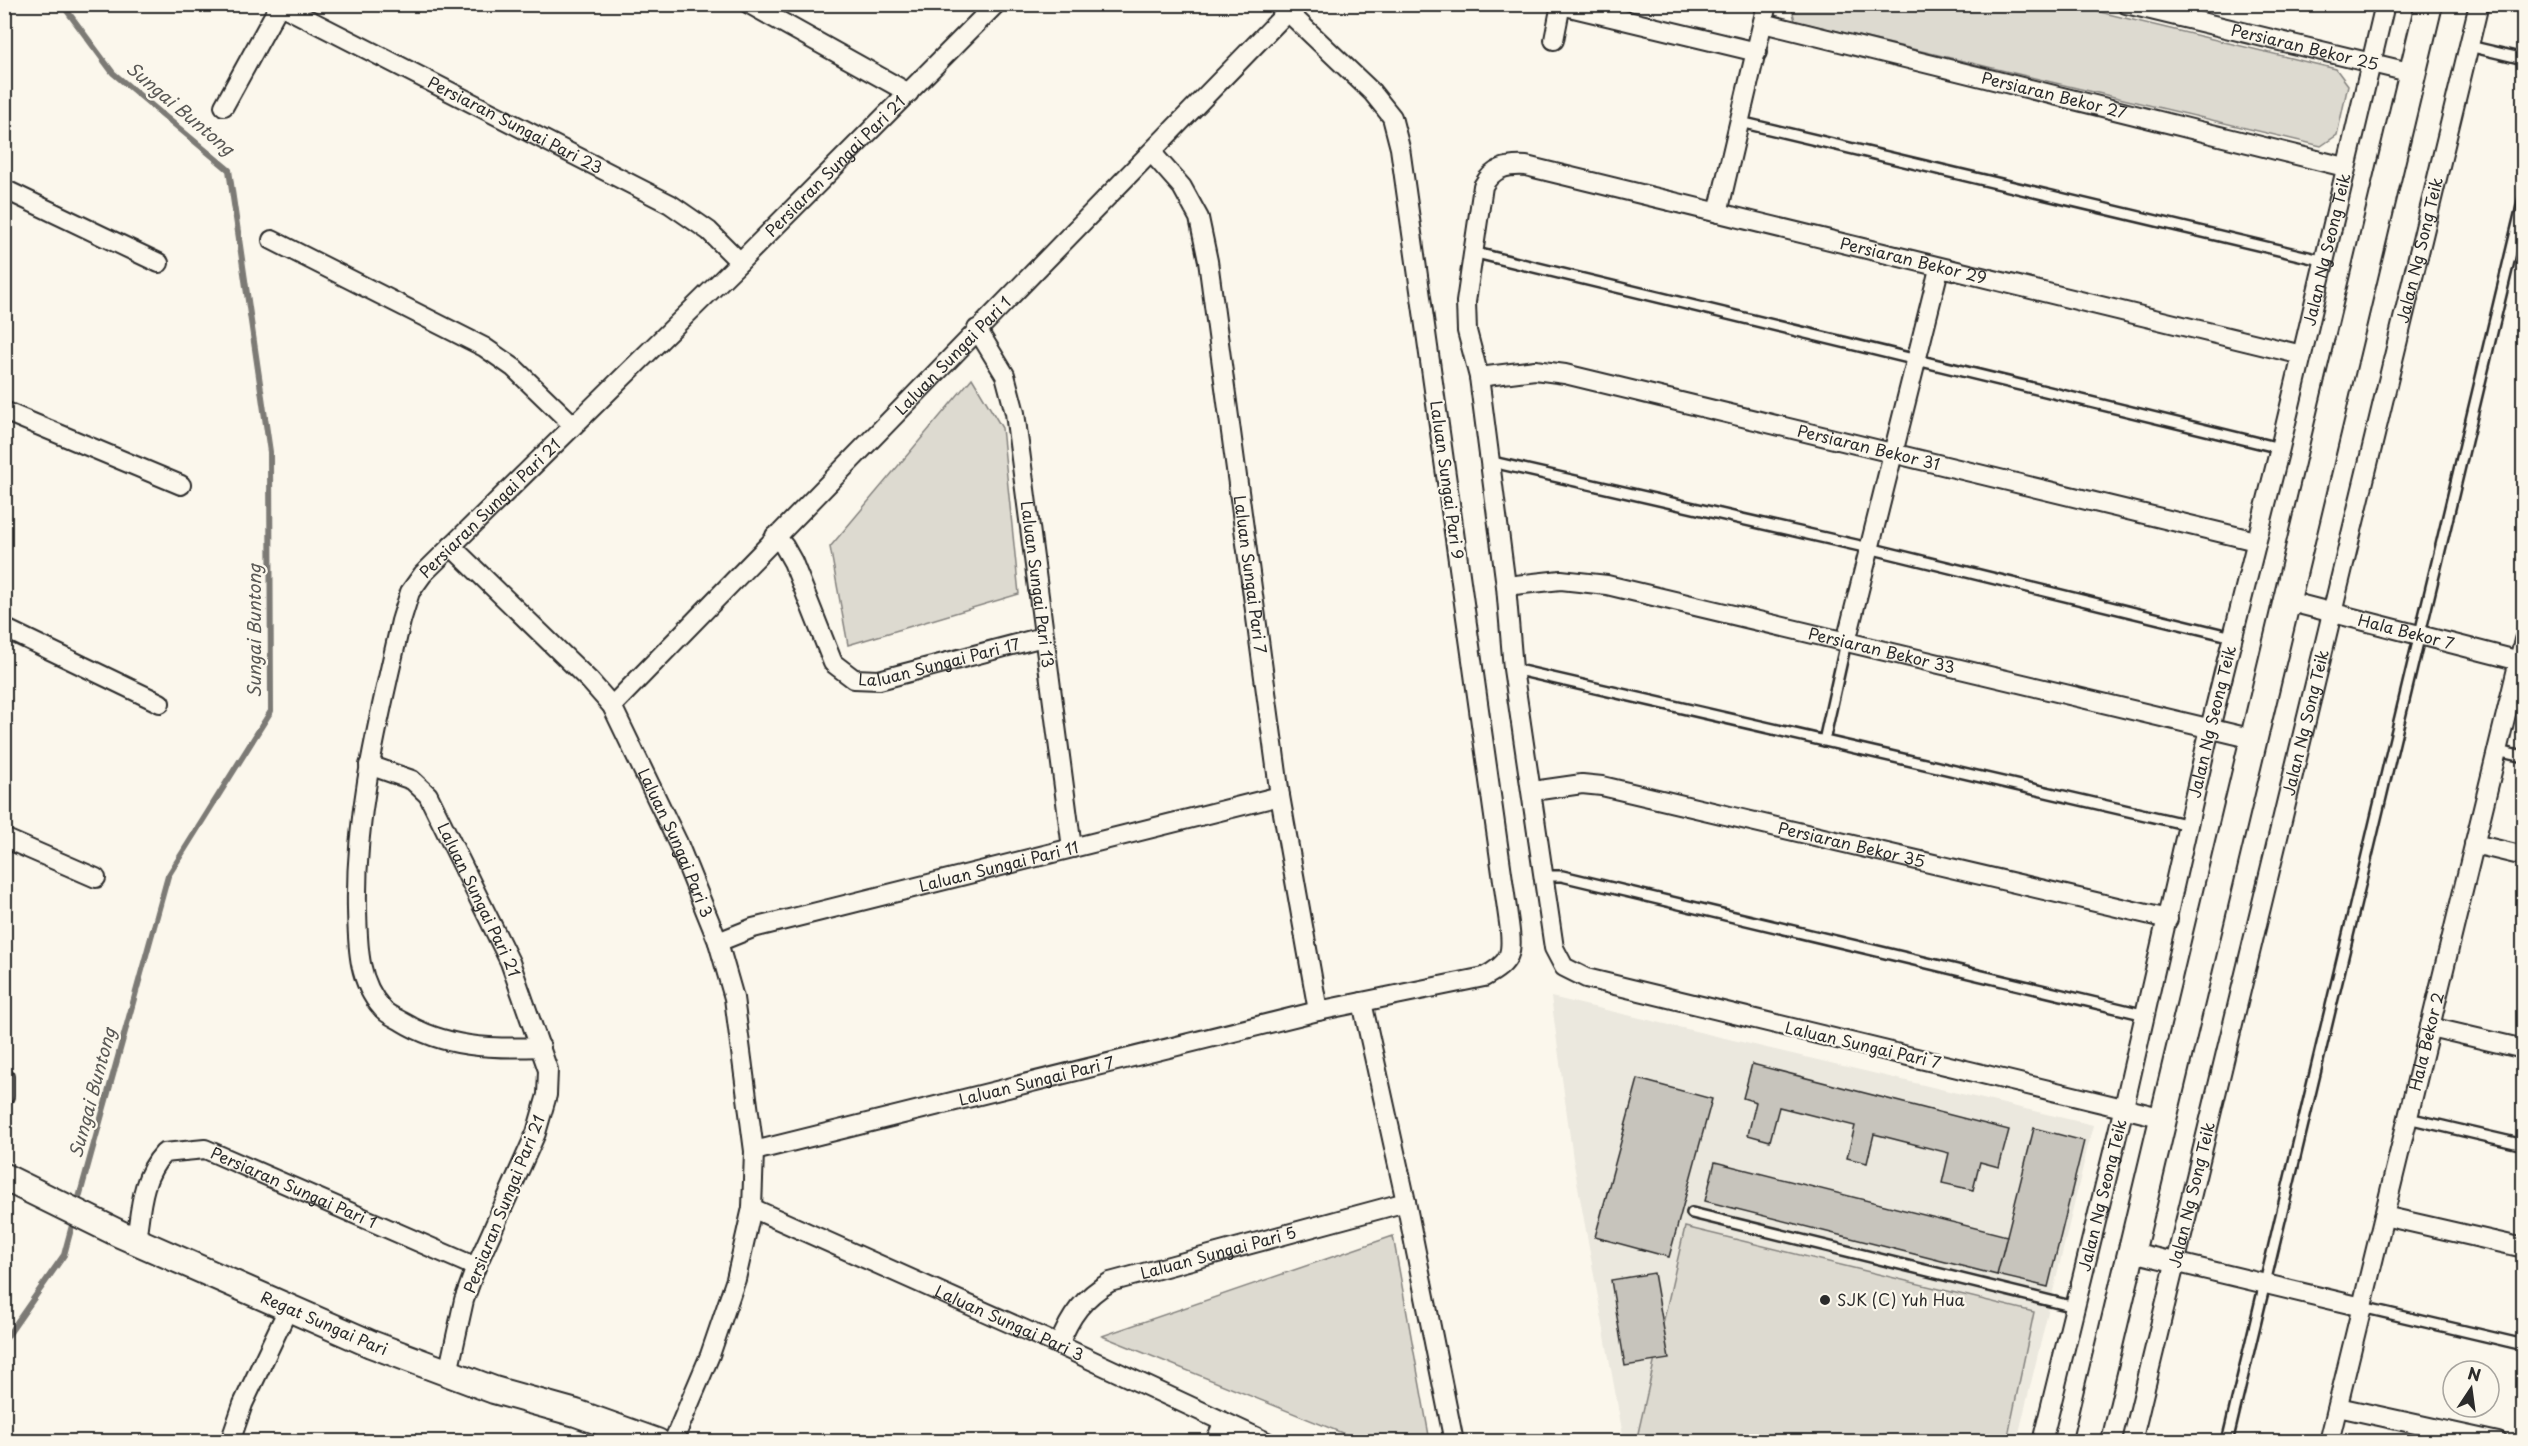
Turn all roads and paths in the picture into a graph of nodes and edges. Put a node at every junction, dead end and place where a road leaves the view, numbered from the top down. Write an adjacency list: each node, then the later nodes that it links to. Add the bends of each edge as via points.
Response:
1 (749, 4): 18 (street)
2 (996, 4): 18 (street, Persiaran Sungai Pari 21)
3 (1767, 4): 11 (street)
4 (2126, 4): 16 (street, Persiaran Bekor 25)
5 (2385, 4): 16 (street, Jalan Ng Seong Teik)
6 (2430, 4): 17 (main road)
7 (2479, 4): 13 (street, Jalan Ng Song Teik)
8 (280, 5): 19 (street); 29 (street, Persiaran Sungai Pari 23, via 670,204 709,231)
9 (1561, 5): 12 (street); 14 (street)
10 (1292, 8): 21 (street, Laluan Sungai Pari 1); 76 (street, Laluan Sungai Pari 9, via 1392,117 1400,148 1511,943 1509,958 1500,969)
11 (1763, 23): 14 (street); 22 (street, Persiaran Bekor 27)
12 (1554, 40)
13 (2469, 46): 15 (lane); 48 (street, Jalan Ng Song Teik)
14 (1757, 52): 20 (street)
15 (2523, 59)
16 (2370, 63): 17 (street, Persiaran Bekor 25); 22 (street, Jalan Ng Seong Teik)
17 (2413, 73): 47 (main road)
18 (909, 93): 29 (street, Persiaran Sungai Pari 21)
19 (224, 106)
20 (1740, 122): 25 (street); 28 (lane)
21 (1152, 153): 32 (street, Laluan Sungai Pari 1); 66 (street, Laluan Sungai Pari 7, via 1182,187 1199,218 1208,261)
22 (2346, 167): 28 (street, Jalan Ng Seong Teik)
23 (4, 189): 30 (street)
24 (2523, 198): 50 (lane)
25 (1718, 213): 27 (street, Persiaran Bekor 29, via 1510,165 1489,175 1483,186); 31 (street, Persiaran Bekor 29)
26 (272, 240): 37 (street, via 484,347 514,368)
27 (1472, 252): 34 (lane); 35 (street, via 1467,331)
28 (2325, 261): 33 (street, Jalan Ng Seong Teik)
29 (740, 262): 37 (street, Persiaran Sungai Pari 21)
30 (159, 263)
31 (1939, 268): 33 (street, Persiaran Bekor 29); 34 (street)
32 (977, 329): 42 (street, Laluan Sungai Pari 1); 51 (street, Laluan Sungai Pari 13, via 1005,375 1015,413)
33 (2301, 355): 38 (street, Jalan Ng Seong Teik)
34 (1916, 360): 38 (lane); 39 (street)
35 (1479, 377): 39 (street, Persiaran Bekor 31, via 1535,369 1565,374); 40 (street)
36 (4, 411): 41 (street)
37 (573, 425): 44 (street, Persiaran Sungai Pari 21)
38 (2280, 448): 43 (street, Jalan Ng Seong Teik)
39 (1893, 454): 43 (street, Persiaran Bekor 31); 45 (street)
40 (1488, 461): 45 (lane); 46 (street)
41 (181, 485)
42 (776, 536): 51 (street, Laluan Sungai Pari 17, via 793,562 833,663 855,679 879,680); 58 (street, Laluan Sungai Pari 1)
43 (2256, 541): 52 (street, Jalan Ng Seong Teik)
44 (451, 546): 58 (street, Laluan Sungai Pari 3); 64 (street, Persiaran Sungai Pari 21, via 410,592)
45 (1869, 548): 52 (lane); 54 (street)
46 (1506, 586): 54 (street, Persiaran Bekor 33, via 1561,580 1607,585); 56 (street)
47 (2287, 601): 48 (street, Hala Bekor 7); 60 (main road)
48 (2332, 613): 50 (street, Hala Bekor 7); 99 (street, Jalan Ng Song Teik)
49 (4, 628): 57 (street)
50 (2421, 636): 55 (street, Hala Bekor 7); 101 (lane)
51 (1043, 637): 70 (street, Laluan Sungai Pari 13)
52 (2233, 637): 59 (street, Jalan Ng Seong Teik)
53 (2523, 640): 55 (street, Hala Bekor 2)
54 (1846, 642): 59 (street, Persiaran Bekor 33); 61 (lane)
55 (2521, 662): 62 (street, Hala Bekor 2)
56 (1513, 669): 61 (lane); 65 (street)
57 (160, 703)
58 (612, 706): 75 (street, Laluan Sungai Pari 3, via 678,843)
59 (2210, 728): 60 (street, Persiaran Bekor 33); 67 (street, Jalan Ng Seong Teik)
60 (2254, 739): 87 (main road)
61 (1824, 741): 67 (lane)
62 (2497, 751): 63 (lane); 69 (street, Hala Bekor 2)
63 (2523, 757)
64 (369, 765): 81 (street, Laluan Sungai Pari 21, via 412,780 428,795 510,962); 81 (street, Persiaran Sungai Pari 21, via 356,866 358,949 366,986 383,1010 413,1029 446,1041 471,1047)
65 (1533, 790): 72 (street); 74 (street, Persiaran Bekor 35, via 1582,784 1602,786)
66 (1280, 796): 70 (street, Laluan Sungai Pari 11); 78 (street, Laluan Sungai Pari 7)
67 (2189, 825): 74 (street, Jalan Ng Seong Teik)
68 (4, 838): 73 (street)
69 (2474, 844): 71 (street); 80 (street, Hala Bekor 2)
70 (1072, 848): 75 (street, Laluan Sungai Pari 11, via 753,928)
71 (2523, 856)
72 (1543, 876): 79 (lane, via 1562,876); 86 (street, Laluan Sungai Pari 7, via 1554,948 1564,967 1586,978)
73 (96, 878)
74 (2168, 919): 79 (street, Jalan Ng Seong Teik)
75 (718, 942): 90 (street, Laluan Sungai Pari 3, via 734,998)
76 (1484, 977): 77 (street, Laluan Sungai Pari 7)
77 (1362, 1002): 78 (street, Laluan Sungai Pari 7); 92 (street)
78 (1318, 1011): 90 (street, Laluan Sungai Pari 7)
79 (2145, 1015): 86 (street, Jalan Ng Seong Teik)
80 (2430, 1027): 82 (street); 88 (street, Hala Bekor 2)
81 (541, 1047): 83 (street, Laluan Sungai Pari 21)
82 (2523, 1049)
83 (548, 1070): 100 (street, Persiaran Sungai Pari 21, via 547,1095 536,1133)
84 (4, 1077): 85 (street)
85 (4, 1096)
86 (2124, 1107): 87 (street, Laluan Sungai Pari 7); 102 (street, Jalan Ng Seong Teik)
87 (2164, 1118): 98 (main road)
88 (2408, 1118): 89 (lane); 95 (street, Hala Bekor 2)
89 (2523, 1145)
90 (754, 1151): 93 (street, Laluan Sungai Pari 3)
91 (4, 1177): 96 (main road, Regat Sungai Pari)
92 (1406, 1202): 105 (street, Laluan Sungai Pari 5, via 1110,1282 1077,1308); 115 (street)
93 (752, 1208): 105 (street, Laluan Sungai Pari 3); 112 (street, Laluan Sungai Pari 3, via 736,1279 710,1355)
94 (1692, 1213): 102 (lane)
95 (2384, 1216): 97 (street); 103 (street, Hala Bekor 2)
96 (128, 1237): 100 (street, Persiaran Sungai Pari 1, via 151,1168 164,1153 204,1149); 104 (main road, Regat Sungai Pari)
97 (2523, 1248)
98 (2132, 1252): 99 (street); 117 (main road)
99 (2176, 1262): 101 (street); 118 (street, Jalan Ng Song Teik)
100 (476, 1267): 107 (street, Persiaran Sungai Pari 21, via 464,1300)
101 (2265, 1284): 103 (street); 119 (lane)
102 (2075, 1307): 116 (street, Jalan Ng Seong Teik)
103 (2362, 1307): 106 (lane); 108 (street, Hala Bekor 2)
104 (288, 1309): 107 (main road, Regat Sungai Pari); 110 (street, via 243,1404)
105 (1059, 1345): 109 (street, Laluan Sungai Pari 3)
106 (2523, 1345)
107 (448, 1373): 111 (main road, Regat Sungai Pari)
108 (2338, 1407): 120 (street, Hala Bekor 2); 121 (street)
109 (1224, 1422): 113 (street); 114 (street, Laluan Sungai Pari 3)
110 (230, 1442)
111 (657, 1442)
112 (673, 1442)
113 (1215, 1442)
114 (1267, 1442)
115 (1454, 1442)
116 (2042, 1442)
117 (2086, 1442)
118 (2132, 1442)
119 (2227, 1442)
120 (2330, 1442)
121 (2498, 1442)

